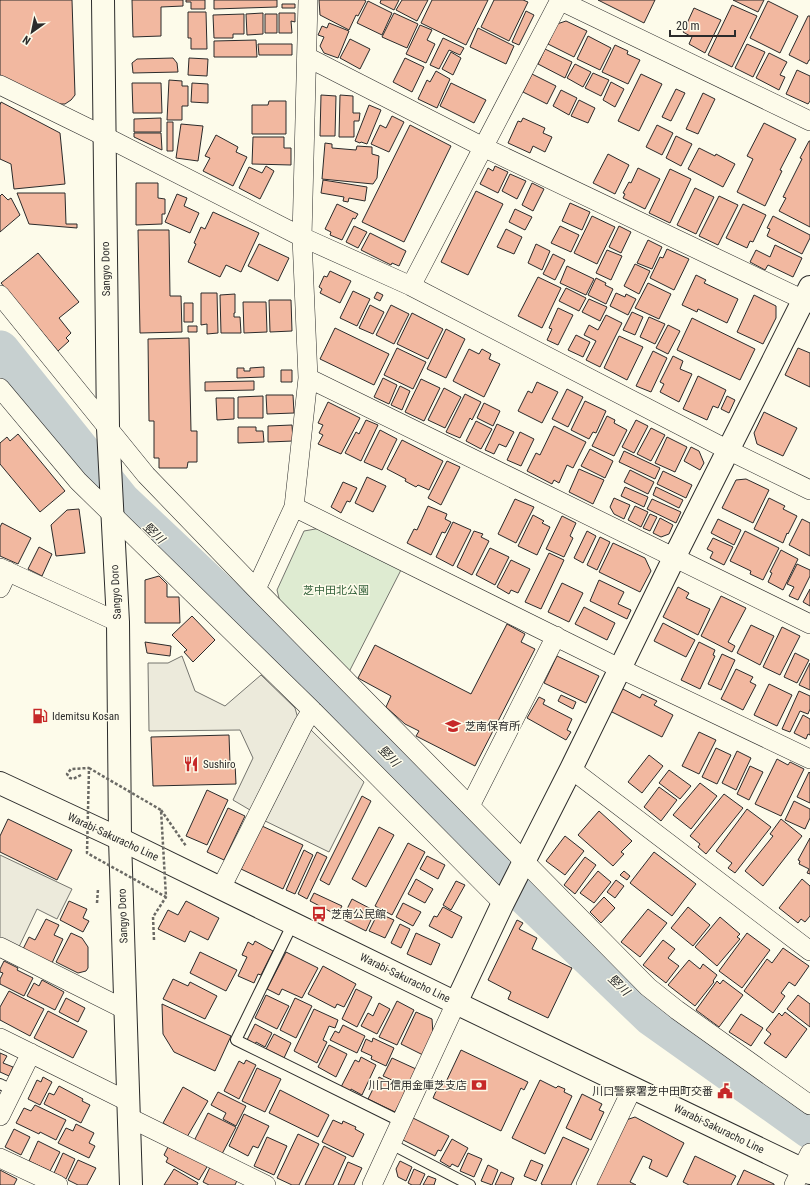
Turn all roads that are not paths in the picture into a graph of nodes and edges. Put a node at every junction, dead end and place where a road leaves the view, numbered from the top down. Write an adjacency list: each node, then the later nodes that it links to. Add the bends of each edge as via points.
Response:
1 (103, 0): 7 (main road, Sangyo Doro)
2 (308, 0): 4 (street)
3 (559, 0): 6 (street); 8 (street)
4 (307, 57): 8 (street); 9 (street)
5 (0, 85): 7 (street)
6 (810, 121)
7 (104, 136): 9 (street); 15 (main road, Sangyo Doro)
8 (483, 147): 10 (street); 12 (street)
9 (302, 237): 10 (street); 13 (street)
10 (411, 286): 16 (street)
11 (0, 295): 15 (street)
12 (808, 297): 16 (main road)
13 (308, 378): 18 (street); 20 (street)
14 (0, 388): 19 (street, via 78,481)
15 (108, 428): 19 (main road, Sangyo Doro); 22 (street, via 146,475)
16 (728, 450): 17 (street); 20 (main road)
17 (810, 490)
18 (294, 508): 22 (street); 25 (street)
19 (112, 515): 23 (main road, Sangyo Doro); 27 (street)
20 (674, 558): 24 (street); 26 (main road)
21 (3, 576): 23 (street)
22 (256, 589): 31 (street)
23 (118, 622): 32 (main road, Sangyo Doro)
24 (810, 624)
25 (556, 636): 26 (street); 31 (street)
26 (621, 669): 28 (street); 29 (main road)
27 (312, 710): 34 (street); 35 (street)
28 (810, 759)
29 (571, 769): 33 (main road); 38 (street)
30 (0, 783): 32 (main road, Warabi-Sakuracho Line)
31 (470, 806): 33 (street)
32 (120, 839): 34 (main road, Warabi-Sakuracho Line); 40 (main road, Sangyo Doro)
33 (523, 866): 35 (main road); 45 (street, via 648,987)
34 (221, 888): 36 (main road, Warabi-Sakuracho Line)
35 (505, 900): 39 (main road)
36 (292, 923): 39 (main road, Warabi-Sakuracho Line); 48 (lane, via 236,1040)
37 (0, 947): 40 (street)
38 (810, 951)
39 (456, 1003): 44 (main road, Warabi-Sakuracho Line); 48 (street)
40 (126, 1010): 46 (main road, Sangyo Doro)
41 (0, 1038): 42 (street)
42 (31, 1053): 43 (street); 46 (street)
43 (6, 1087): 47 (street)
44 (633, 1087): 51 (main road, Warabi-Sakuracho Line); 57 (street)
45 (810, 1105)
46 (129, 1110): 54 (main road, Sangyo Doro); 55 (street)
47 (0, 1116)
48 (402, 1122): 49 (street)
49 (391, 1144): 52 (street); 56 (lane)
50 (0, 1158): 53 (street)
51 (805, 1167)
52 (375, 1184)
53 (58, 1185)
54 (131, 1185)
55 (266, 1185)
56 (470, 1185)
57 (586, 1185)

